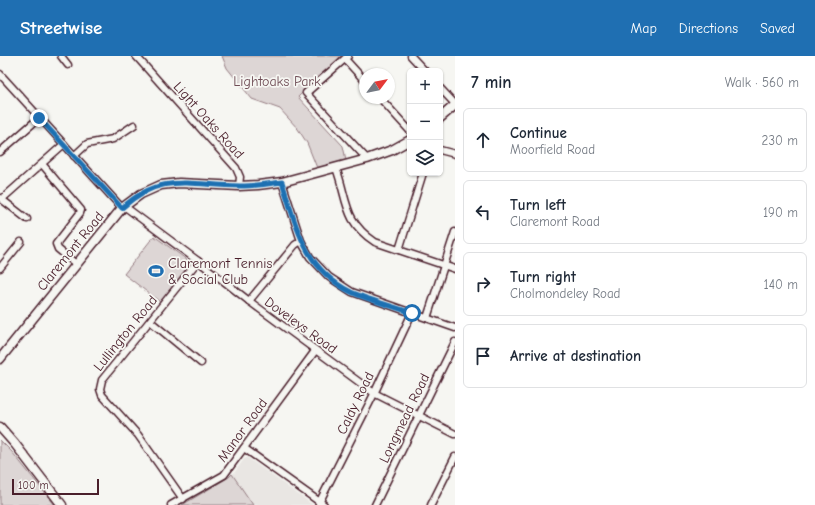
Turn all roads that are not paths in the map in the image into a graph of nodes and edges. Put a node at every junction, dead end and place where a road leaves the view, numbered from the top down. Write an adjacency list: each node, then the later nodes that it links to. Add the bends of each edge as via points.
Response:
1 (60, 56): 5 (street)
2 (136, 56): 27 (street, Light Oaks Road, via 236,168)
3 (411, 56): 6 (street)
4 (346, 57): 7 (street); 22 (street, via 306,93)
5 (68, 65)
6 (422, 68)
7 (359, 73)
8 (0, 74): 13 (street, Doveleys Road)
9 (443, 91): 11 (street)
10 (385, 104): 15 (street)
11 (455, 104): 12 (main road)
12 (443, 115)
13 (39, 118): 17 (street, Doveleys Road); 19 (street)
14 (134, 125): 21 (street, via 114,139 87,144)
15 (407, 128)
16 (407, 142): 22 (main road, Claremont Road)
17 (64, 144): 21 (street, Doveleys Road); 23 (street)
18 (443, 151): 20 (street)
19 (0, 152)
20 (455, 154)
21 (74, 156): 29 (street, Doveleys Road)
22 (367, 159): 24 (main road, Claremont Road)
23 (42, 164): 28 (street); 36 (street, via 81,210 56,244 58,250)
24 (336, 168): 26 (main road, Claremont Road); 34 (street, via 350,216 363,234 375,242)
25 (422, 176): 34 (street)
26 (282, 182): 27 (main road, Claremont Road); 32 (street)
27 (240, 186): 29 (main road, Claremont Road, via 167,184 148,190)
28 (1, 198): 30 (street)
29 (123, 207): 35 (street, Doveleys Road); 36 (main road, Claremont Road)
30 (27, 219)
31 (455, 232): 37 (street)
32 (301, 241): 40 (street); 41 (street, via 310,257 340,285 352,292)
33 (21, 242): 38 (street)
34 (399, 250): 37 (street)
35 (198, 261): 40 (street, Doveleys Road); 43 (street, Lullington Road)
36 (76, 264): 47 (main road, Claremont Road)
37 (445, 265): 39 (street); 42 (street)
38 (1, 266)
39 (455, 269)
40 (249, 301): 46 (street, Doveleys Road)
41 (412, 313): 42 (street); 49 (street, Caldy Road)
42 (427, 318): 44 (street)
43 (150, 321): 48 (street); 55 (street, Lullington Road, via 102,380 100,389 104,398 142,439)
44 (455, 328)
45 (455, 342): 50 (street, Longmead Road)
46 (315, 351): 49 (street, Doveleys Road); 53 (street, Manor Road)
47 (0, 359)
48 (201, 363)
49 (374, 393): 50 (street, Doveleys Road); 56 (street, Caldy Road)
50 (419, 416): 52 (street, Doveleys Road); 59 (street, Longmead Road)
51 (0, 427): 57 (main road)
52 (455, 434)
53 (244, 448): 55 (street, Manor Road, via 224,475); 56 (street)
54 (455, 457): 60 (street)
55 (183, 499): 58 (street, Manor Road)
56 (321, 504)
57 (62, 505)
58 (172, 505)
59 (375, 505)
60 (431, 505)

